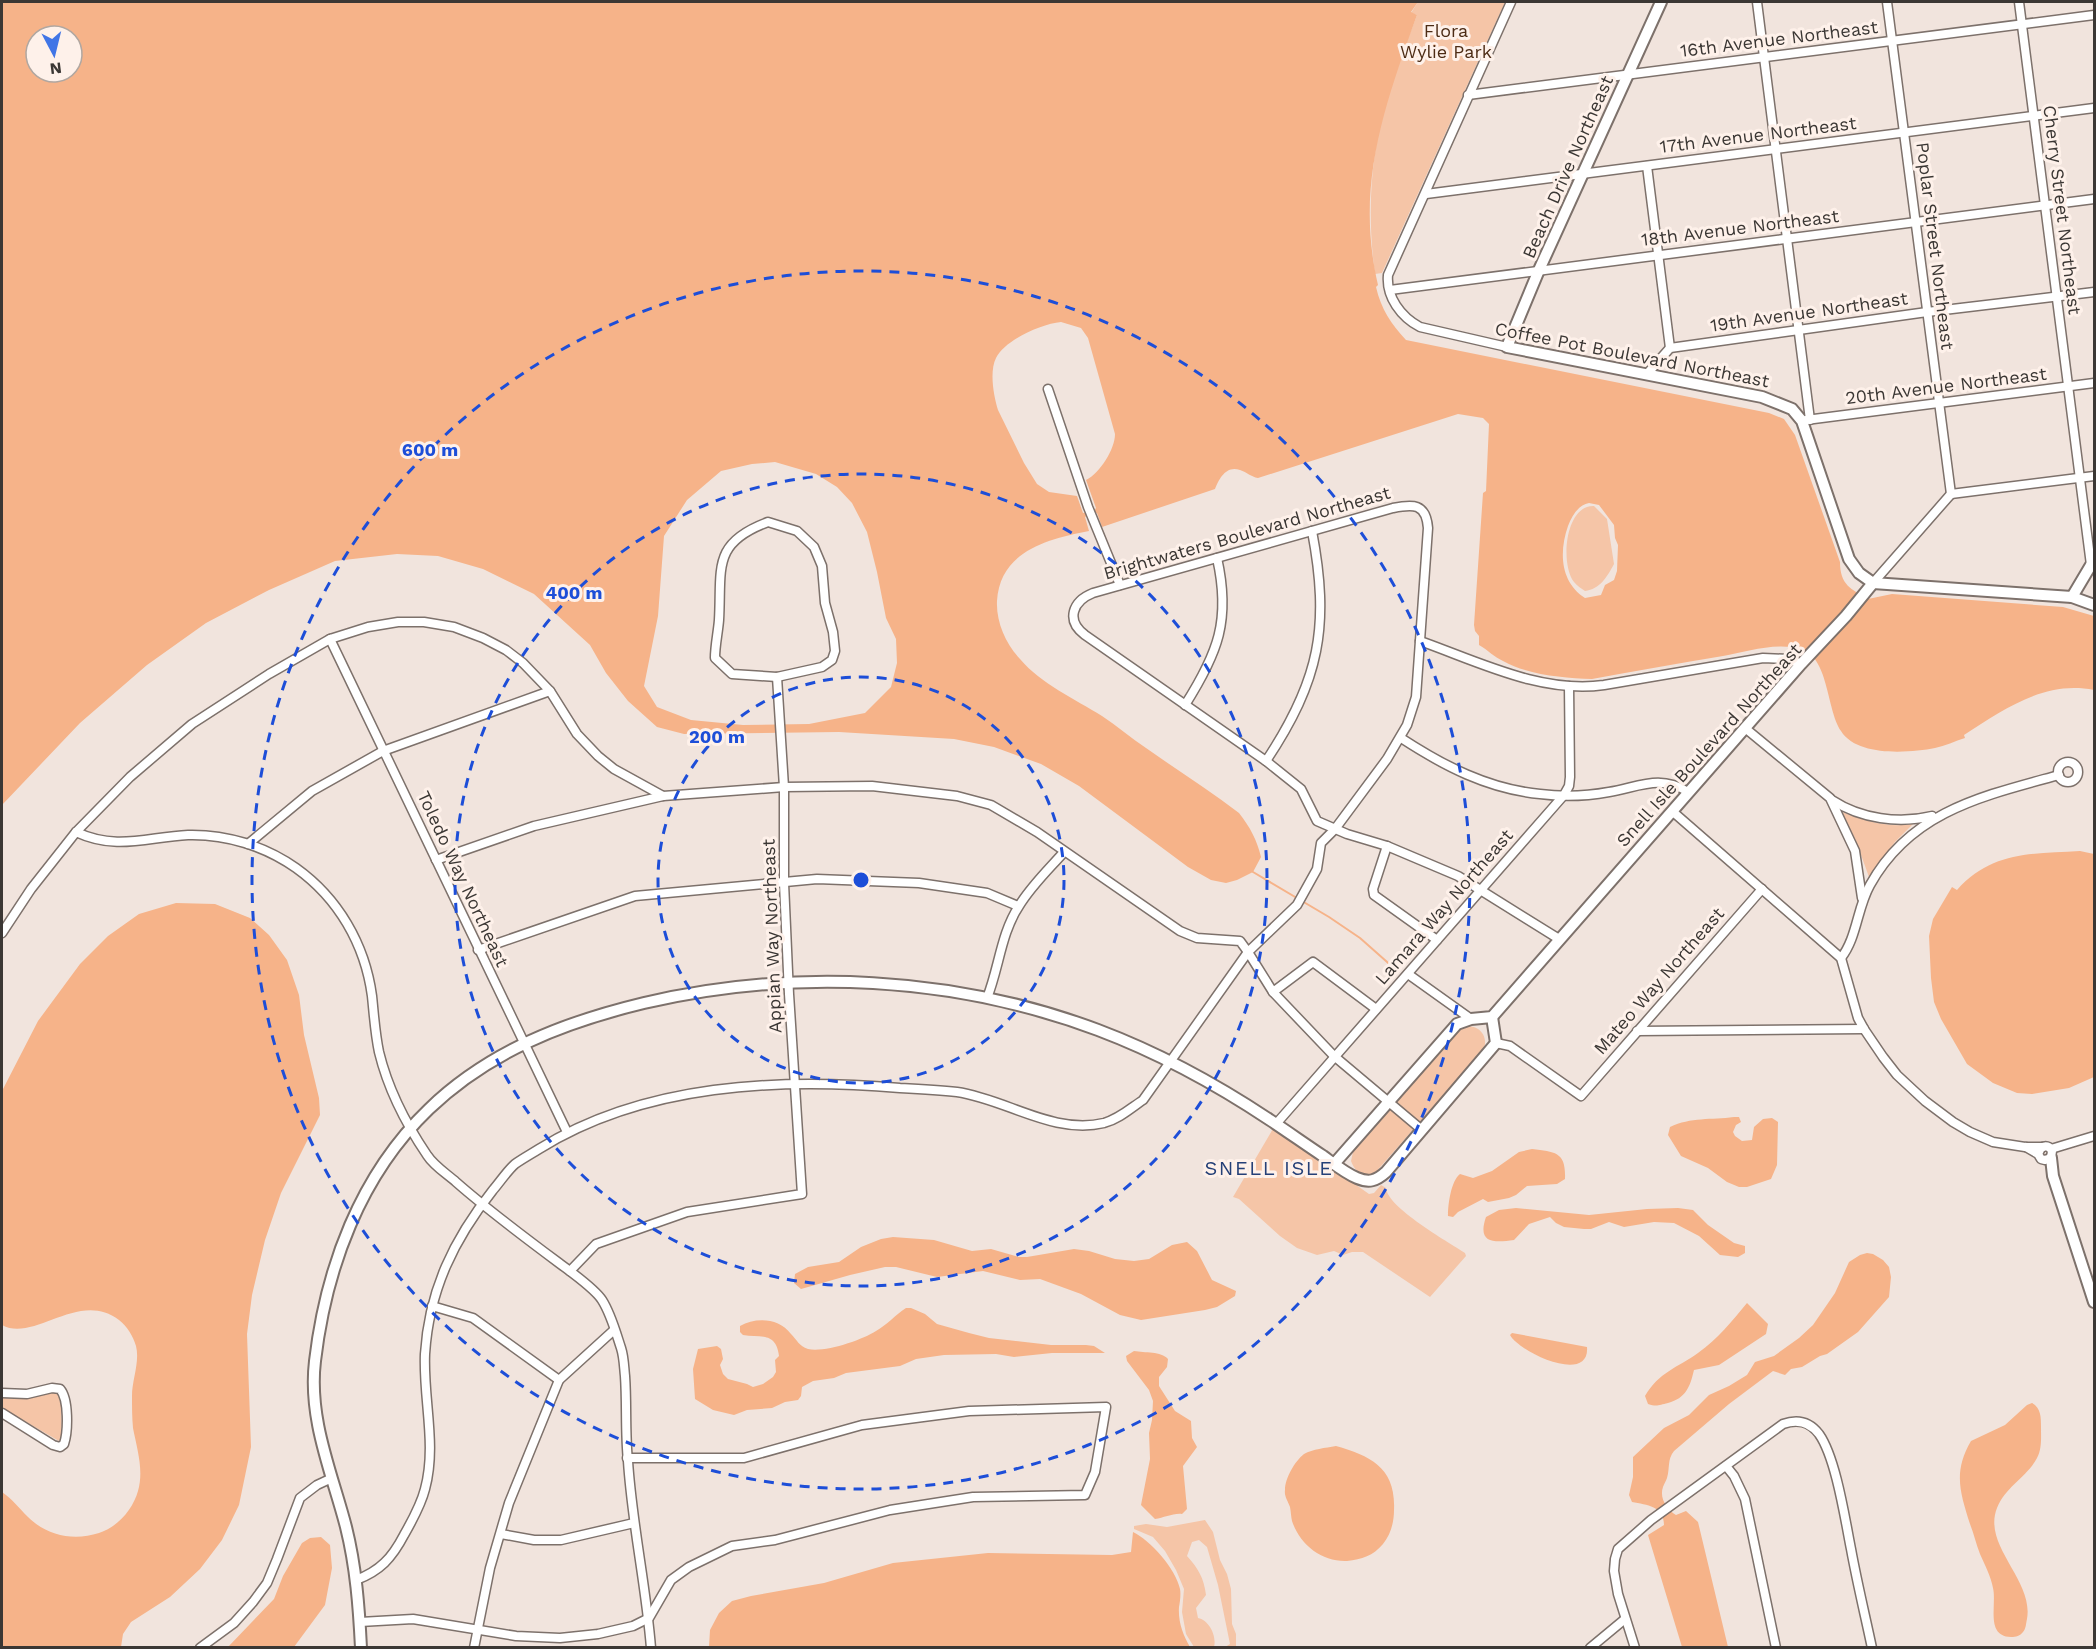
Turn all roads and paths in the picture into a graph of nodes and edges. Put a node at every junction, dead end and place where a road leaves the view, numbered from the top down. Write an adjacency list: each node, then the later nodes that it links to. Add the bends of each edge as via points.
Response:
1 (1511, 2): 11 (street)
2 (1661, 2): 10 (street, Beach Drive Northeast)
3 (1757, 2): 9 (street)
4 (1887, 2): 8 (street, Poplar Street Northeast)
5 (2019, 2): 7 (street, Cherry Street Northeast)
6 (2094, 15): 7 (street, 16th Avenue Northeast)
7 (2022, 24): 8 (street, 16th Avenue Northeast); 13 (street, Cherry Street Northeast)
8 (1892, 41): 9 (street, 16th Avenue Northeast); 14 (street, Poplar Street Northeast)
9 (1764, 57): 10 (street, 16th Avenue Northeast); 15 (street)
10 (1628, 75): 11 (street, 16th Avenue Northeast); 17 (street, Beach Drive Northeast)
11 (1468, 95): 18 (street)
12 (2094, 108): 13 (street, 17th Avenue Northeast)
13 (2034, 116): 14 (street, 17th Avenue Northeast); 20 (street, Cherry Street Northeast)
14 (1904, 133): 15 (street, 17th Avenue Northeast); 21 (street, Poplar Street Northeast)
15 (1776, 149): 16 (street, 17th Avenue Northeast); 22 (street)
16 (1647, 166): 17 (street, 17th Avenue Northeast); 23 (street)
17 (1584, 174): 18 (street, 17th Avenue Northeast); 24 (street, Beach Drive Northeast)
18 (1426, 194): 25 (street, via 1388,274)
19 (2094, 199): 20 (street, 18th Avenue Northeast)
20 (2045, 206): 21 (street, 18th Avenue Northeast); 27 (street, Cherry Street Northeast)
21 (1916, 222): 22 (street, 18th Avenue Northeast); 28 (street, Poplar Street Northeast)
22 (1787, 239): 23 (street, 18th Avenue Northeast); 29 (street)
23 (1658, 255): 24 (street, 18th Avenue Northeast); 31 (street)
24 (1539, 270): 25 (street, 18th Avenue Northeast); 30 (street, Beach Drive Northeast)
25 (1390, 290): 30 (street, Coffee Pot Boulevard Northeast, via 1400,311 1420,327)
26 (2094, 292): 27 (street, 19th Avenue Northeast)
27 (2057, 297): 28 (street, 19th Avenue Northeast); 34 (street, Cherry Street Northeast)
28 (1927, 312): 29 (street, 19th Avenue Northeast); 36 (street, Poplar Street Northeast)
29 (1799, 330): 31 (street, 19th Avenue Northeast); 37 (street)
30 (1507, 347): 32 (street, Coffee Pot Boulevard Northeast)
31 (1670, 348): 32 (street)
32 (1647, 374): 37 (street, Coffee Pot Boulevard Northeast, via 1775,400)
33 (2094, 383): 34 (street, 20th Avenue Northeast)
34 (2068, 387): 36 (street, 20th Avenue Northeast); 39 (street, Cherry Street Northeast)
35 (1048, 389): 45 (street, via 1092,519)
36 (1939, 404): 37 (street, 20th Avenue Northeast); 40 (street, Poplar Street Northeast)
37 (1806, 420): 44 (street, via 1849,559)
38 (2094, 476): 39 (street)
39 (2080, 478): 40 (street); 43 (street, Cherry Street Northeast)
40 (1951, 494): 44 (street, Snell Isle Boulevard Northeast)
41 (1312, 531): 42 (street, Brightwaters Boulevard Northeast); 49 (street, Brightwaters Boulevard Northeast, via 1393,508 1414,506 1422,510 1428,528); 58 (street, via 1320,579 1317,649 1296,714)
42 (1217, 558): 45 (street, Brightwaters Boulevard Northeast); 54 (street, via 1223,593 1220,632 1210,664)
43 (2093, 565): 46 (street)
44 (1873, 583): 46 (street); 50 (street, Snell Isle Boulevard Northeast)
45 (1120, 585): 54 (street, Brightwaters Boulevard Northeast, via 1083,597 1074,610 1075,624 1084,635)
46 (2072, 597): 47 (street)
47 (2094, 605)
48 (330, 639): 53 (street, via 398,621 454,627 506,650); 57 (street, Toledo Way Northeast); 69 (street, via 192,724 130,777)
49 (1420, 641): 52 (street, via 1520,676); 56 (street, via 1416,697)
50 (1801, 664): 52 (street, via 1789,659 1763,658 1604,685); 55 (street, Snell Isle Boulevard Northeast)
51 (777, 677): 51 (street, via 822,667 832,660 835,651 822,566 814,547 797,531 768,522 748,529 732,541 722,559 715,658 732,674); 60 (street, Appian Way Northeast)
52 (1569, 686): 62 (street, Lamara Way Northeast, via 1570,777)
53 (550, 690): 57 (street); 63 (street, via 577,734 598,756)
54 (1185, 705): 58 (street, Brightwaters Boulevard Northeast)
55 (1745, 728): 61 (street, Snell Isle Boulevard Northeast); 64 (street)
56 (1401, 738): 62 (street, via 1439,762 1479,780 1517,791); 68 (street)
57 (383, 751): 71 (street, via 312,791); 74 (street, Toledo Way Northeast)
58 (1266, 761): 67 (street, Brightwaters Boulevard Northeast, via 1301,789)
59 (2059, 775): 66 (street, via 1991,794)
60 (784, 787): 63 (street); 73 (street, via 872,786 957,796 991,805); 75 (street, Appian Way Northeast)
61 (1688, 792): 62 (street, via 1678,785 1660,782 1591,795); 65 (street, Snell Isle Boulevard Northeast)
62 (1564, 795): 76 (street, Lamara Way Northeast)
63 (663, 796): 74 (street, via 534,826)
64 (1830, 798): 66 (street, via 1841,806 1887,820); 78 (street, via 1855,851)
65 (1672, 811): 77 (street); 81 (street, Snell Isle Boulevard Northeast)
66 (1942, 814): 78 (street, via 1899,845)
67 (1317, 821): 68 (street); 70 (street, Brightwaters Boulevard Northeast)
68 (1335, 829): 70 (street); 72 (street)
69 (76, 832): 71 (street, via 113,843 188,835); 80 (street, via 31,888)
70 (1321, 843): 84 (street, Brightwaters Boulevard Northeast, via 1317,869 1306,892)
71 (248, 844): 102 (street, via 277,856 313,882 328,896 354,934 367,972 383,1065)
72 (1387, 846): 76 (street); 82 (street, via 1374,895)
73 (1064, 852): 79 (street); 84 (street, via 1180,931 1204,939 1240,941)
74 (436, 860): 83 (street, Toledo Way Northeast)
75 (784, 883): 79 (street, via 817,879 920,883 987,893); 83 (street, via 634,896); 87 (street, Appian Way Northeast)
76 (1481, 889): 81 (street); 82 (street, Lamara Way Northeast)
77 (1762, 889): 85 (street); 94 (street, Mateo Way Northeast)
78 (1862, 898): 85 (street, via 1849,947)
79 (1018, 906): 89 (street)
80 (2, 933)
81 (1559, 939): 91 (street, Snell Isle Boulevard Northeast)
82 (1437, 940): 86 (street, Lamara Way Northeast)
83 (478, 950): 96 (street, Toledo Way Northeast)
84 (1248, 952): 88 (street); 98 (street, Brightwaters Boulevard Northeast)
85 (1841, 958): 93 (street)
86 (1408, 975): 90 (street, Lamara Way Northeast); 92 (street)
87 (789, 982): 89 (street, via 888,984); 96 (street, via 662,999 596,1016); 99 (street, Appian Way Northeast)
88 (1273, 992): 90 (street, via 1313,962); 97 (street)
89 (987, 998): 98 (street, via 1079,1024)
90 (1376, 1009): 97 (street, Lamara Way Northeast)
91 (1492, 1017): 92 (street); 95 (street)
92 (1471, 1019): 100 (street, via 1449,1032)
93 (1864, 1029): 94 (street); 106 (street, via 1897,1075 1953,1122 1993,1142)
94 (1637, 1031): 95 (street, Mateo Way Northeast, via 1581,1096 1510,1046)
95 (1496, 1043): 103 (street)
96 (523, 1044): 102 (street, via 461,1081); 104 (street, Toledo Way Northeast)
97 (1334, 1056): 100 (street); 101 (street, Lamara Way Northeast)
98 (1171, 1061): 99 (street, Brightwaters Boulevard Northeast, via 1143,1100 1104,1123 1054,1122 958,1092); 101 (street)
99 (794, 1083): 104 (street, Brightwaters Boulevard Northeast, via 732,1087 674,1098 622,1110); 109 (street, Appian Way Northeast, via 802,1194 687,1212 596,1245)
100 (1388, 1102): 103 (street); 107 (street)
101 (1276, 1124): 107 (street)
102 (411, 1128): 108 (street, via 429,1158); 118 (street, via 383,1164 358,1207 329,1289 314,1372 319,1429)
103 (1422, 1130): 107 (street, via 1386,1172 1374,1180 1362,1180)
104 (567, 1132): 108 (street, Brightwaters Boulevard Northeast, via 514,1165)
105 (2094, 1137): 106 (street)
106 (2045, 1153): 110 (street)
107 (1334, 1164)
108 (482, 1205): 109 (street); 111 (street, Brightwaters Boulevard Northeast, via 444,1266)
109 (570, 1271): 112 (street, via 602,1299)
110 (2094, 1302)
111 (432, 1306): 113 (street, via 473,1318); 121 (street, Brightwaters Boulevard Northeast, via 425,1354 430,1445 426,1489 395,1551 375,1573)
112 (614, 1330): 113 (street); 116 (street, via 623,1352)
113 (559, 1380): 120 (street, via 509,1503)
114 (2, 1393): 115 (street, via 60,1389 66,1401 64,1444 53,1445)
115 (2, 1413)
116 (627, 1458): 119 (street); 122 (street, via 744,1458 862,1425 969,1411 1106,1407 1095,1472 1085,1495 973,1497 890,1510 776,1540 732,1546 671,1580)
117 (1726, 1466): 123 (street, via 1618,1549 1614,1571); 132 (street, via 1745,1499); 133 (street, via 1791,1421 1800,1421 1820,1436 1834,1471)
118 (332, 1478): 121 (street); 126 (street, via 300,1498 278,1559 253,1602 234,1623)
119 (634, 1523): 120 (street, via 561,1540); 122 (street)
120 (501, 1534): 125 (street)
121 (356, 1580): 124 (street)
122 (649, 1618): 125 (street, via 598,1634 560,1638 516,1636); 129 (street)
123 (1625, 1619): 130 (street); 131 (street)
124 (360, 1622): 125 (street, via 413,1619); 127 (street)
125 (477, 1628): 128 (street)
126 (200, 1647)
127 (361, 1647)
128 (474, 1647)
129 (651, 1647)
130 (1590, 1647)
131 (1635, 1647)
132 (1776, 1647)
133 (1872, 1647)

